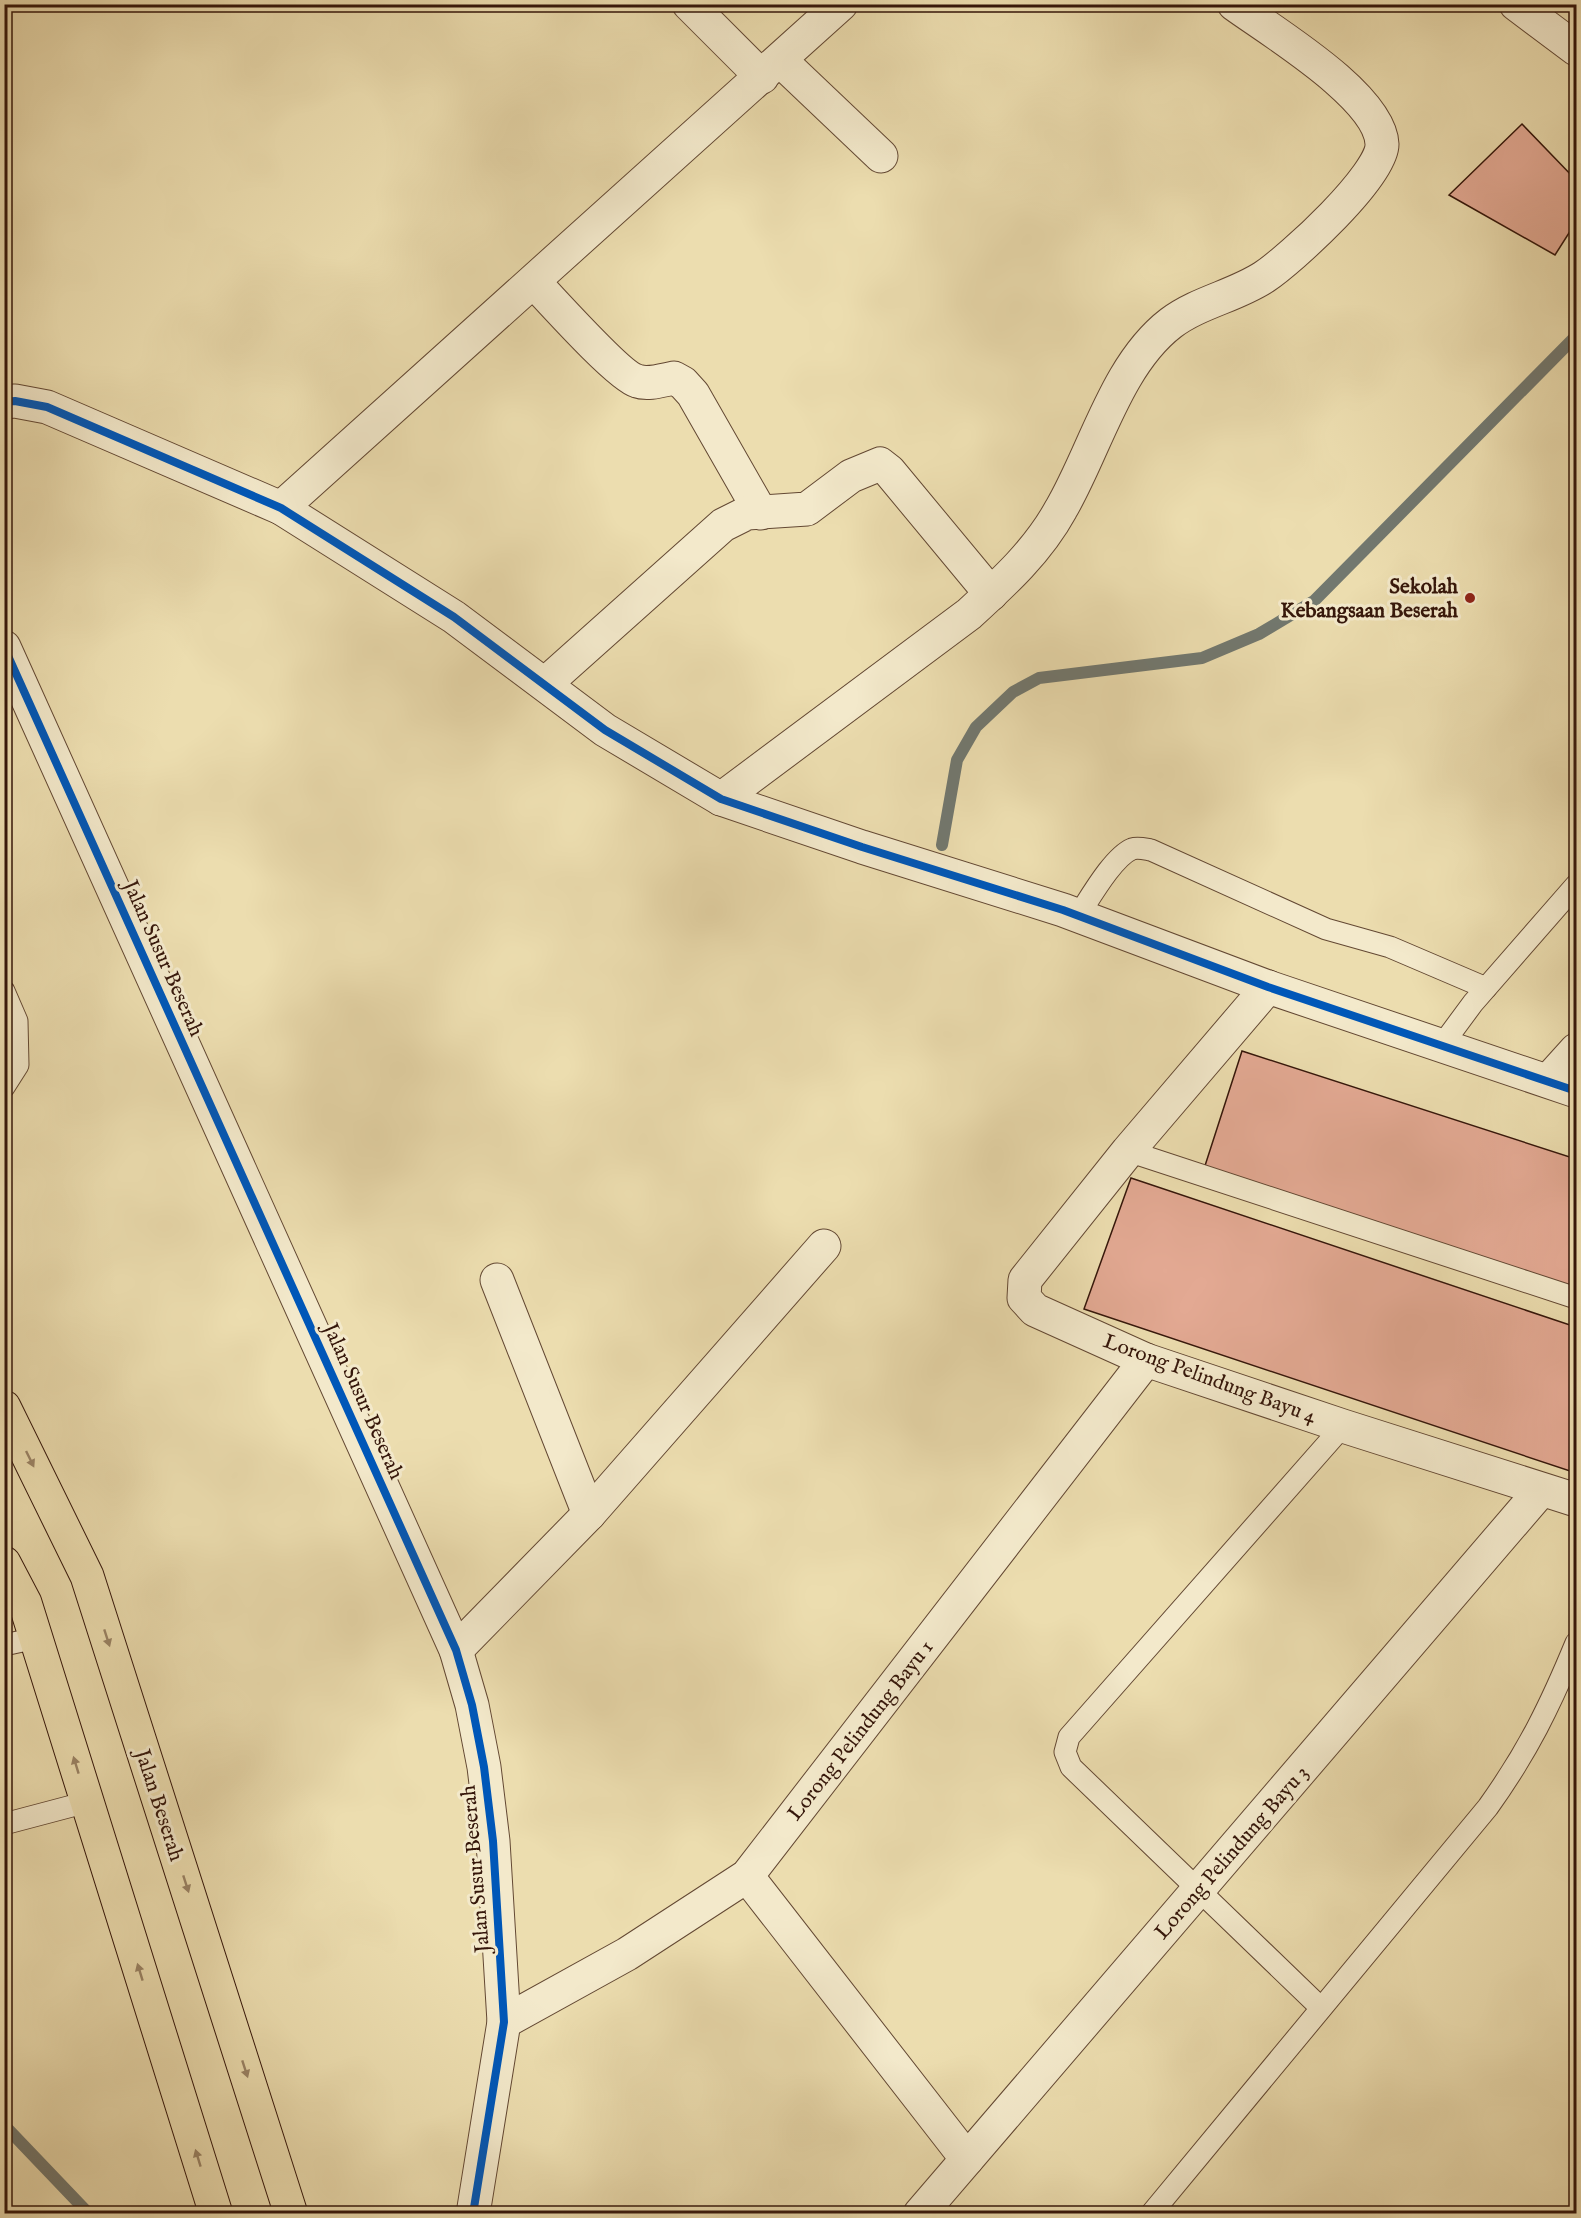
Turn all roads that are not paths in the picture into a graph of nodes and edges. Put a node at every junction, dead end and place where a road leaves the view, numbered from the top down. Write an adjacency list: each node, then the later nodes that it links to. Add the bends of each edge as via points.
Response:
1 (689, 4): 6 (street)
2 (841, 4): 6 (street)
3 (1234, 4): 12 (street, via 1320,64 1367,108 1381,134 1377,163 1315,234 1263,277 1172,323 1153,340 1124,380 1056,518 1039,544)
4 (1516, 4): 5 (street)
5 (1576, 49)
6 (771, 68): 7 (street); 8 (street)
7 (881, 156)
8 (534, 282): 10 (street); 11 (street, via 636,381 674,378 683,383)
9 (4, 402): 10 (street, via 46,407)
10 (281, 508): 14 (street, via 454,617)
11 (761, 513): 12 (street, via 807,509 851,476 880,464); 14 (street, via 747,513 723,525)
12 (991, 594): 15 (street)
13 (4, 647): 39 (street, Jalan Susur Beserah)
14 (545, 684): 15 (street, via 605,730)
15 (721, 799): 17 (street)
16 (1576, 885): 19 (lane)
17 (1078, 916): 18 (street); 19 (lane, via 1126,853 1134,848 1151,850 1326,929 1390,947)
18 (1268, 987): 21 (street); 25 (street, Lorong Pelindung Bayu 4)
19 (1486, 988): 21 (lane)
20 (4, 991): 24 (lane, via 17,1021 18,1065)
21 (1442, 1045): 23 (street)
22 (1576, 1050): 23 (street)
23 (1562, 1086)
24 (4, 1087)
25 (1128, 1151): 28 (lane); 29 (street, Lorong Pelindung Bayu 4, via 1025,1280 1024,1298 1035,1310)
26 (824, 1246): 34 (street)
27 (497, 1280): 34 (street)
28 (1576, 1298)
29 (1146, 1360): 31 (street, Lorong Pelindung Bayu 4); 42 (street, Lorong Pelindung Bayu 1)
30 (4, 1407): 49 (highway, Jalan Beserah, one-way to 49, via 87,1576)
31 (1343, 1426): 32 (street, Lorong Pelindung Bayu 4); 43 (lane, via 1069,1737 1065,1752 1071,1767)
32 (1541, 1490): 33 (street, Lorong Pelindung Bayu 4); 43 (street, Lorong Pelindung Bayu 3)
33 (1576, 1500)
34 (589, 1514): 39 (street)
35 (4, 1563): 36 (highway, via 25,1603)
36 (36, 1638): 38 (lane); 40 (highway, one-way to 36)
37 (1576, 1643): 44 (lane, via 1544,1719 1520,1763 1488,1807)
38 (4, 1645)
39 (456, 1650): 45 (street, Jalan Susur Beserah, via 484,1767 494,1852)
40 (87, 1802): 41 (lane); 48 (highway, one-way to 40)
41 (4, 1824)
42 (747, 1876): 45 (street, Lorong Pelindung Bayu 1, via 627,1954); 46 (street)
43 (1198, 1891): 44 (lane); 46 (street, Lorong Pelindung Bayu 3)
44 (1320, 2008): 51 (lane)
45 (504, 2022): 50 (street, Jalan Susur Beserah)
46 (967, 2159): 47 (street, Lorong Pelindung Bayu 3)
47 (925, 2212)
48 (216, 2214)
49 (291, 2214)
50 (473, 2214)
51 (1150, 2214)

